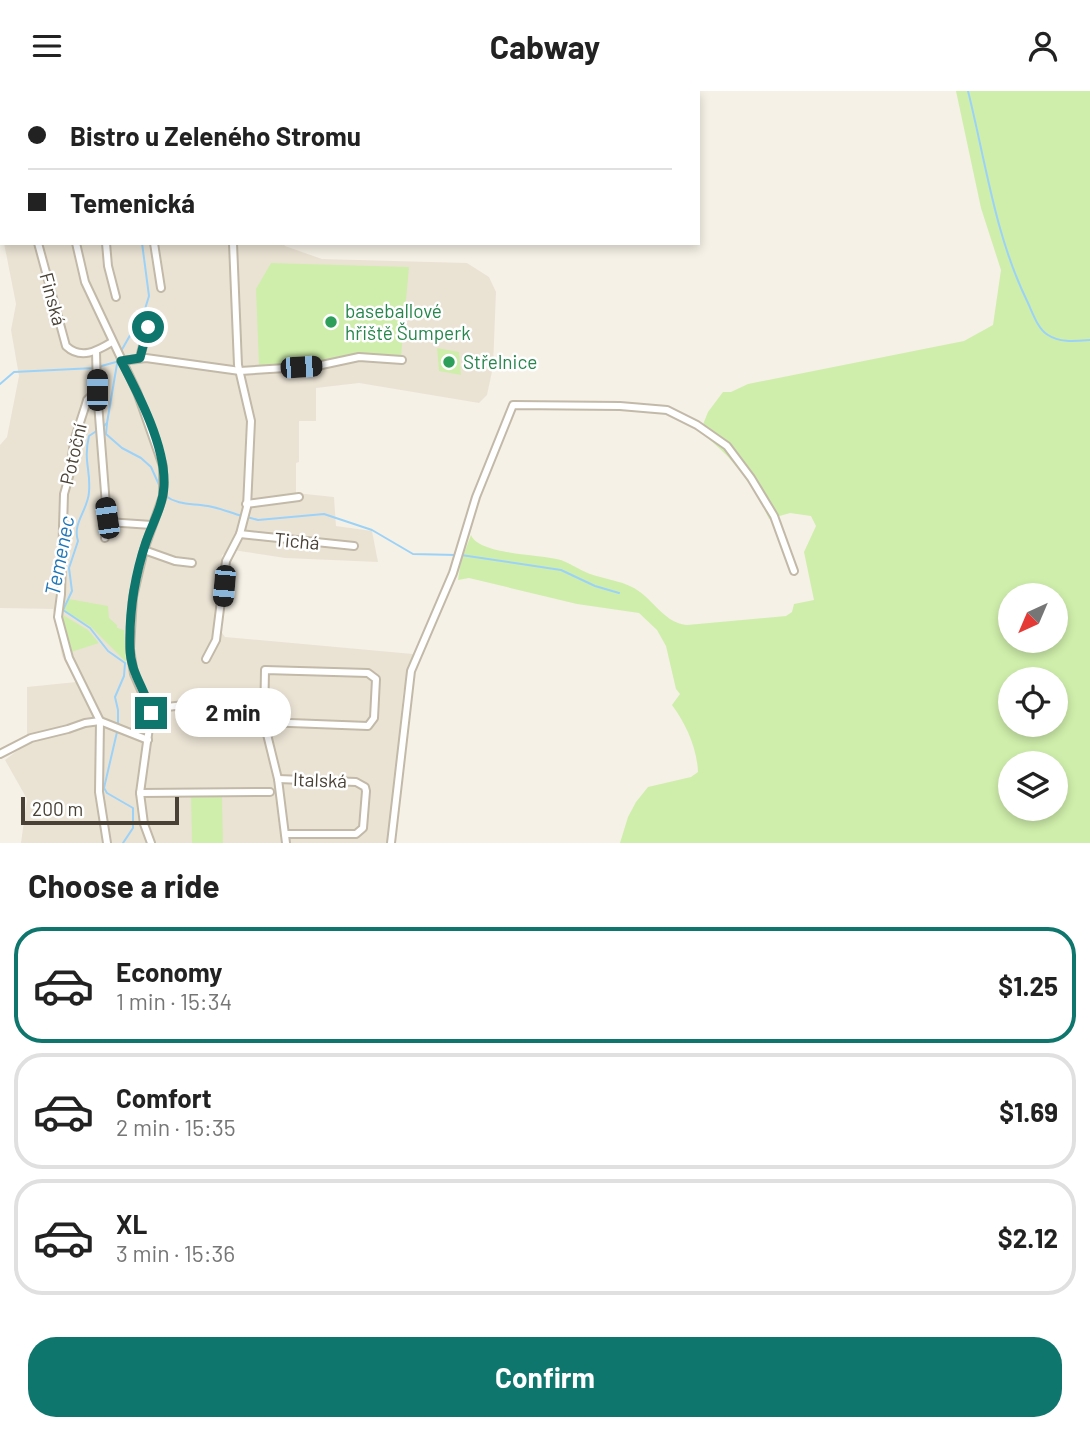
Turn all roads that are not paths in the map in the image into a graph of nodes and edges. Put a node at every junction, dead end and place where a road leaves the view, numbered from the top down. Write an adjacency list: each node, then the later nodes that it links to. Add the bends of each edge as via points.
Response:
1 (39, 245): 10 (street, Finská, via 64,343 70,350)
2 (76, 245): 9 (street, via 85,282)
3 (106, 245): 7 (street)
4 (154, 245): 6 (street)
5 (233, 245): 14 (street)
6 (161, 288)
7 (116, 297)
8 (148, 327): 11 (street)
9 (113, 344): 10 (street); 12 (street)
10 (96, 352): 15 (street, Potoční)
11 (140, 358): 12 (street); 14 (street)
12 (120, 360): 19 (street, via 141,401 163,466 163,496)
13 (402, 360): 14 (street, via 359,358)
14 (240, 371): 17 (street, via 251,421)
15 (97, 390): 18 (street); 29 (street, Potoční, via 87,400 64,494 58,617 69,658)
16 (299, 497): 17 (street)
17 (246, 504): 20 (street)
18 (107, 522): 19 (street); 21 (street)
19 (152, 525): 23 (street)
20 (240, 534): 22 (street, Tichá); 26 (street, via 226,561 216,640)
21 (105, 538)
22 (354, 546)
23 (144, 550): 24 (street); 28 (street, via 133,597 130,649 134,674)
24 (192, 563)
25 (794, 571): 40 (street, via 774,516 751,478 727,446 697,425 667,410 513,405 476,497 452,576 411,671)
26 (206, 659)
27 (184, 705): 28 (street)
28 (150, 709): 31 (street)
29 (100, 721): 31 (street); 32 (street, via 31,738); 37 (street, Potoční, via 99,792)
30 (264, 722): 30 (street, via 265,670 368,673 377,684 374,718 368,726); 33 (street)
31 (148, 740): 34 (street)
32 (0, 754)
33 (278, 779): 36 (street); 36 (street, Italská, via 356,782 366,792 363,828 356,834)
34 (140, 793): 35 (street); 38 (street)
35 (270, 793)
36 (285, 834): 39 (street)
37 (107, 843)
38 (151, 843)
39 (286, 843)
40 (391, 843)

